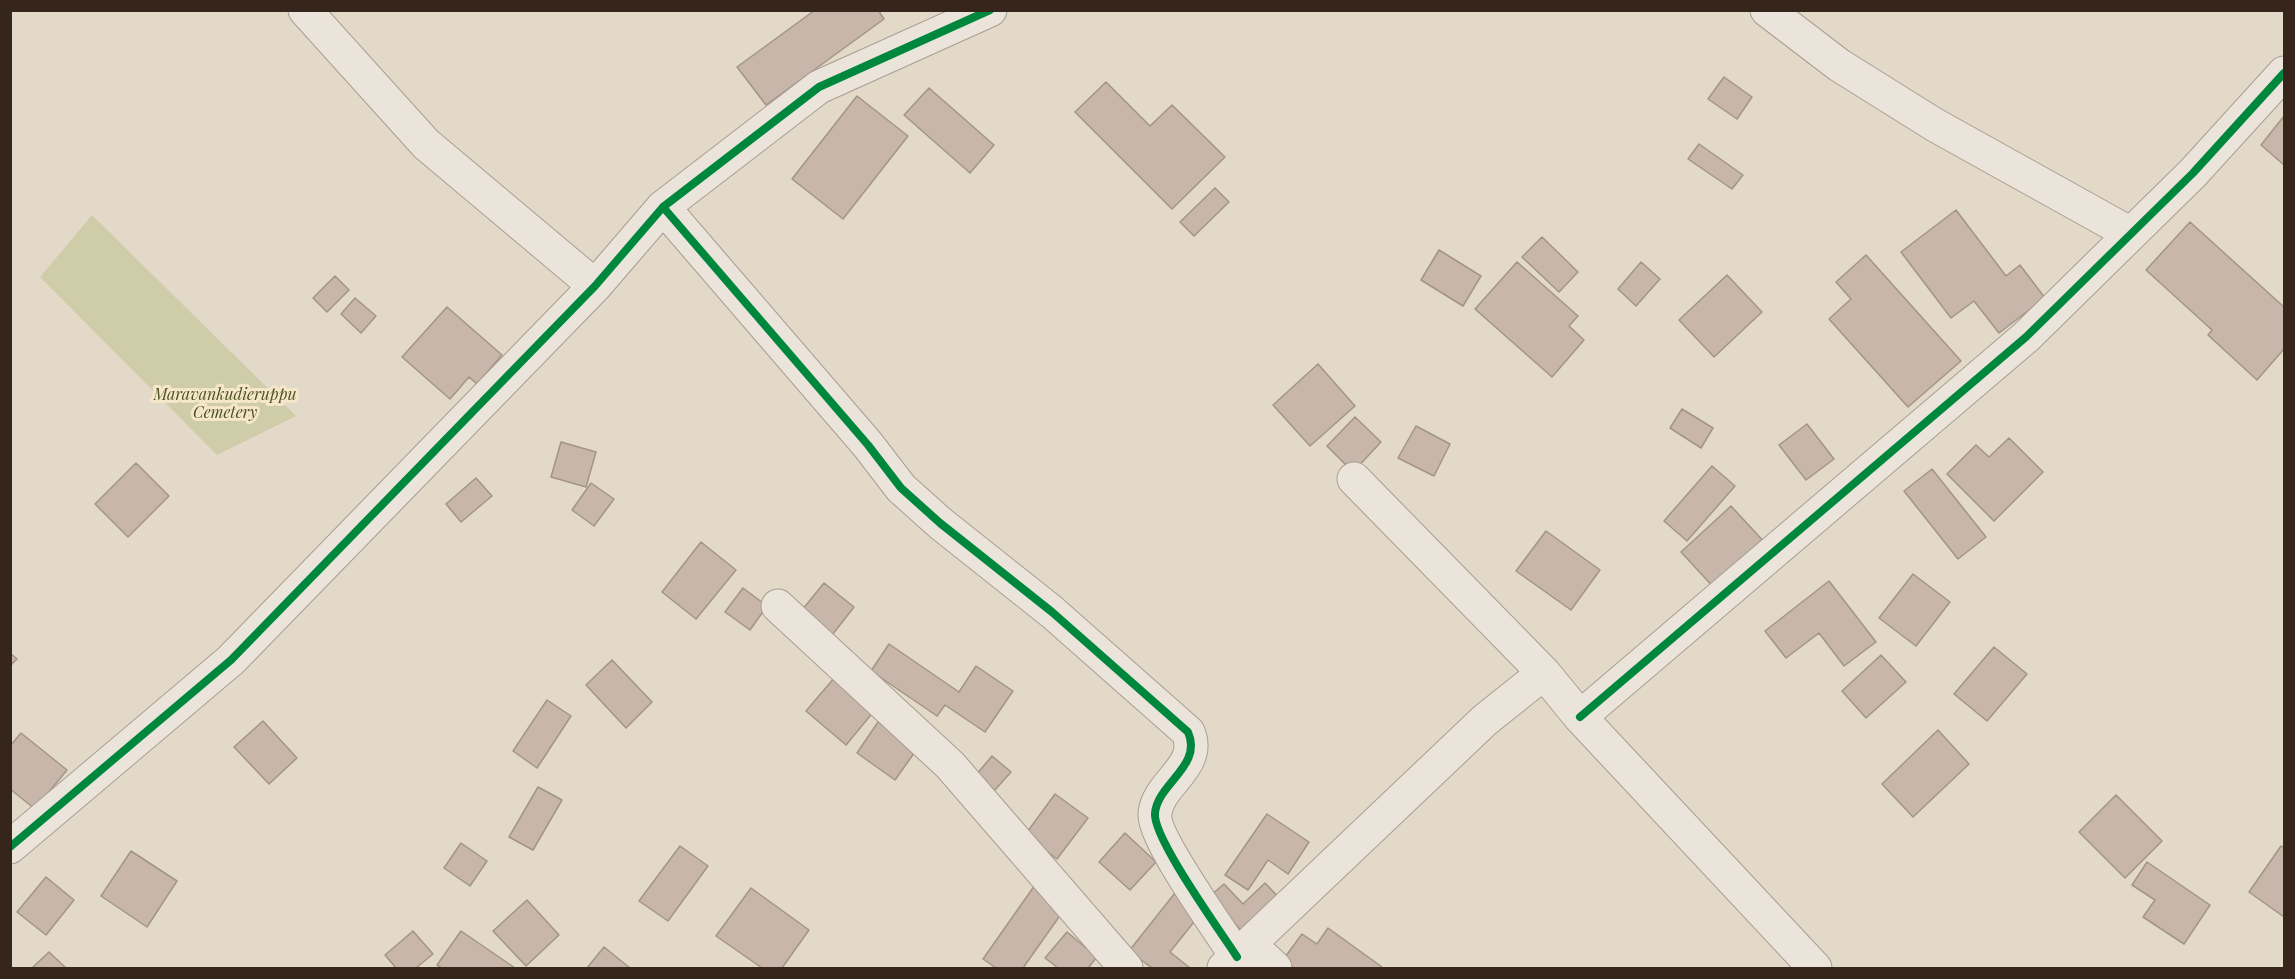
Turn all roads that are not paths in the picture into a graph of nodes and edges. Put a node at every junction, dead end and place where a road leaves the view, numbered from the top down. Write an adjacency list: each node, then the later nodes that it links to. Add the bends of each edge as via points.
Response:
1 (305, 10): 7 (street, via 426,144)
2 (990, 10): 5 (street, via 819,87)
3 (1767, 10): 6 (street, via 1839,65 1935,126)
4 (2284, 73): 6 (street)
5 (663, 207): 7 (street); 13 (street, via 901,488 1052,612 1188,732 1193,743 1190,755 1158,803 1157,827)
6 (2131, 234): 11 (street, via 2026,337)
7 (595, 286): 12 (street, via 231,660)
8 (1354, 479): 10 (street)
9 (778, 606): 14 (street, via 950,765)
10 (1544, 674): 11 (street); 13 (street, via 1485,720)
11 (1580, 717): 16 (street)
12 (10, 847)
13 (1237, 957): 15 (street)
14 (1126, 969)
15 (1275, 969)
16 (1815, 969)

